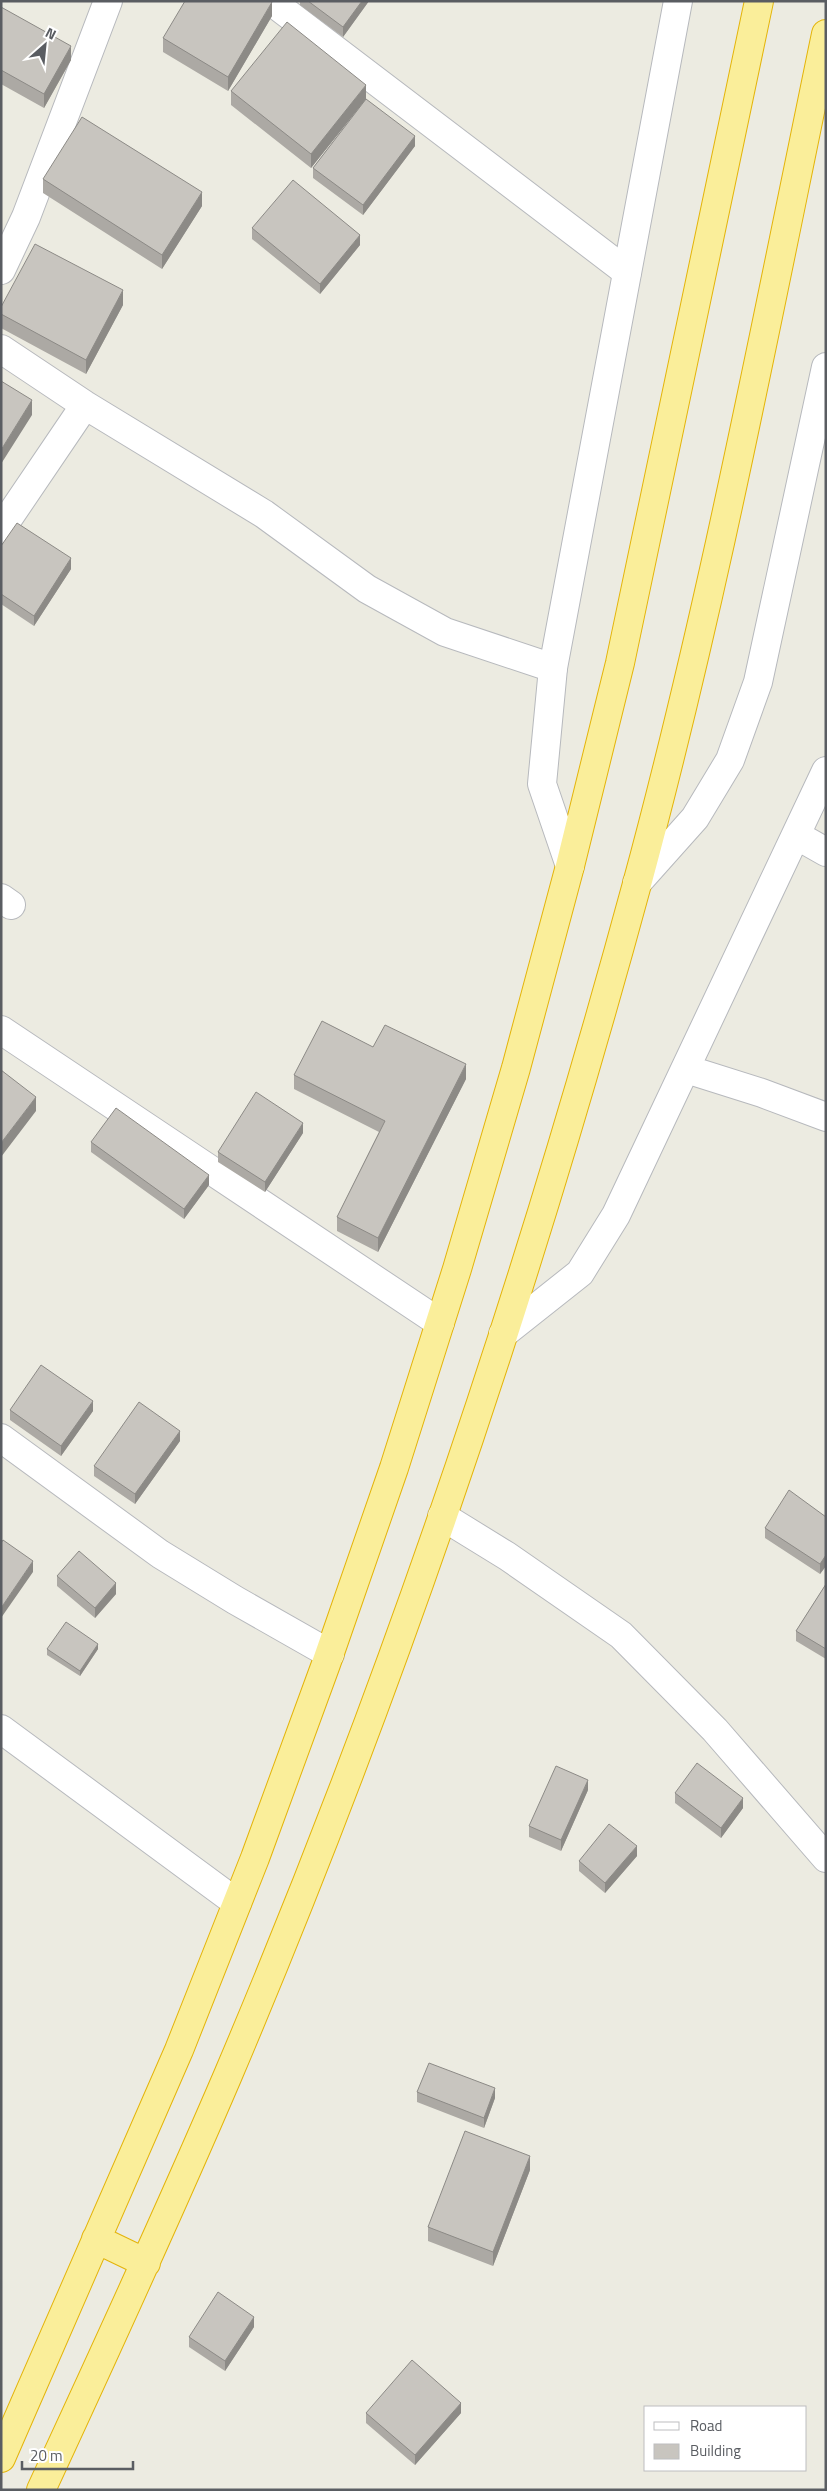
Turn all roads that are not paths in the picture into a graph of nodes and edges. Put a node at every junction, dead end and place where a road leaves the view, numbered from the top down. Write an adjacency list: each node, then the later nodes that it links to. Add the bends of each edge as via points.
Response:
1 (108, 1): 6 (street, via 26,217)
2 (271, 1): 7 (street)
3 (678, 1): 7 (street)
4 (759, 1): 16 (highway, via 620,663)
5 (826, 34): 17 (highway, via 690,680)
6 (1, 270)
7 (627, 272): 12 (street)
8 (1, 349): 10 (street)
9 (826, 367): 17 (street, via 758,682 730,760 695,818)
10 (85, 405): 11 (street); 12 (street, via 264,514 367,589 444,632)
11 (1, 529)
12 (553, 668): 16 (street, via 542,784)
13 (826, 771): 14 (street)
14 (796, 835): 15 (street); 19 (street)
15 (826, 852)
16 (570, 866): 21 (highway, via 516,1068)
17 (637, 883): 22 (highway, via 580,1085)
18 (1, 1030): 21 (street)
19 (686, 1069): 20 (street); 22 (street, via 616,1216 580,1273)
20 (826, 1117)
21 (440, 1323): 25 (highway)
22 (502, 1334): 24 (highway)
23 (1, 1438): 25 (street, via 160,1554)
24 (442, 1516): 27 (street, via 621,1635 716,1730); 30 (highway, via 308,1878)
25 (330, 1654): 28 (highway)
26 (1, 1729): 28 (street)
27 (826, 1858)
28 (237, 1903): 29 (highway, via 179,2050)
29 (96, 2239): 30 (highway); 31 (highway)
30 (146, 2263): 32 (highway)
31 (1, 2458)
32 (41, 2490)

